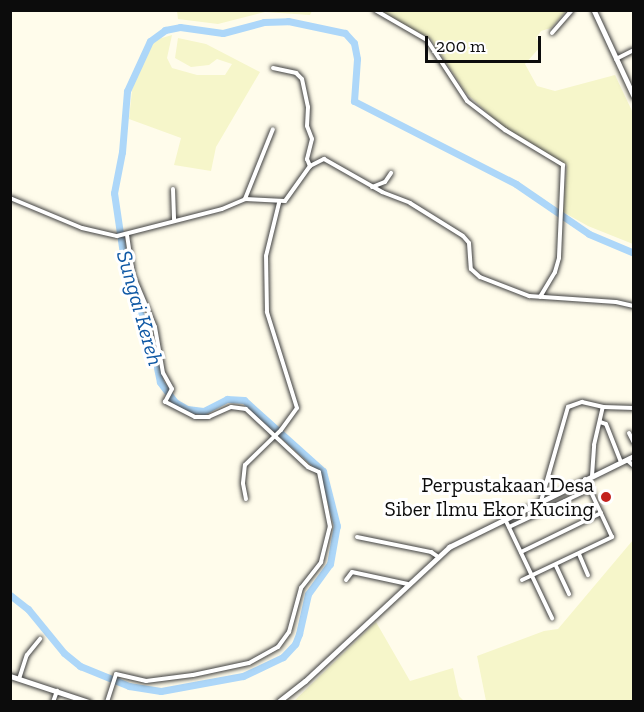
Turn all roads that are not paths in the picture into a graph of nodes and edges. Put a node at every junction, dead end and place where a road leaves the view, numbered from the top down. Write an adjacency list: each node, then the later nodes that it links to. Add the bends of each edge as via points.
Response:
1 (375, 10): 19 (street, via 427,40 467,101 505,130 563,165 558,264)
2 (572, 10): 4 (street)
3 (594, 10): 6 (street)
4 (552, 33)
5 (633, 50): 6 (street)
6 (616, 59): 8 (street)
7 (273, 68): 10 (street, via 296,73 302,79 312,140)
8 (633, 96)
9 (273, 129): 15 (street)
10 (310, 166): 12 (street, via 324,159); 16 (street, via 287,199)
11 (391, 173): 12 (street, via 385,182)
12 (372, 187): 19 (street, via 410,203 463,236 469,243 474,273 517,292)
13 (173, 189): 17 (street)
14 (10, 198): 18 (street, via 82,228)
15 (245, 199): 16 (street); 17 (street)
16 (279, 202): 24 (street, via 266,256 267,312 297,406)
17 (174, 220): 18 (street)
18 (122, 236): 24 (street, via 155,327 163,373 172,388 165,402 195,417 243,407)
19 (540, 297): 20 (street)
20 (633, 306)
21 (603, 407): 22 (street); 23 (street); 34 (street, via 582,402 567,408)
22 (633, 408)
23 (600, 422): 28 (street, via 606,424); 30 (street, via 593,448)
24 (278, 433): 33 (street, via 244,466); 56 (street, via 309,467 320,472 330,519 324,555 301,588 285,640 256,660 233,667 153,681 116,674)
25 (629, 433): 26 (street)
26 (633, 443)
27 (633, 456): 28 (street)
28 (624, 461): 29 (street); 30 (street)
29 (633, 466)
30 (592, 476): 31 (street)
31 (585, 479): 32 (street); 34 (street)
32 (590, 489): 35 (street); 37 (street)
33 (246, 499)
34 (541, 501): 36 (street)
35 (602, 513): 39 (street); 40 (street, via 612,537)
36 (505, 519): 37 (street); 41 (street)
37 (509, 527): 39 (street)
38 (357, 537): 41 (street)
39 (521, 552): 44 (street)
40 (579, 554): 42 (street); 43 (street)
41 (437, 556): 47 (street)
42 (556, 566): 44 (street); 48 (street)
43 (588, 575)
44 (532, 576): 46 (street); 49 (street)
45 (346, 580): 47 (street, via 352,572)
46 (522, 580)
47 (408, 584): 57 (street)
48 (569, 594)
49 (552, 618)
50 (40, 639): 52 (street, via 27,655)
51 (10, 676): 52 (street)
52 (19, 679): 53 (street)
53 (57, 691): 54 (street); 55 (street)
54 (53, 702)
55 (89, 702)
56 (107, 702)
57 (278, 702)

